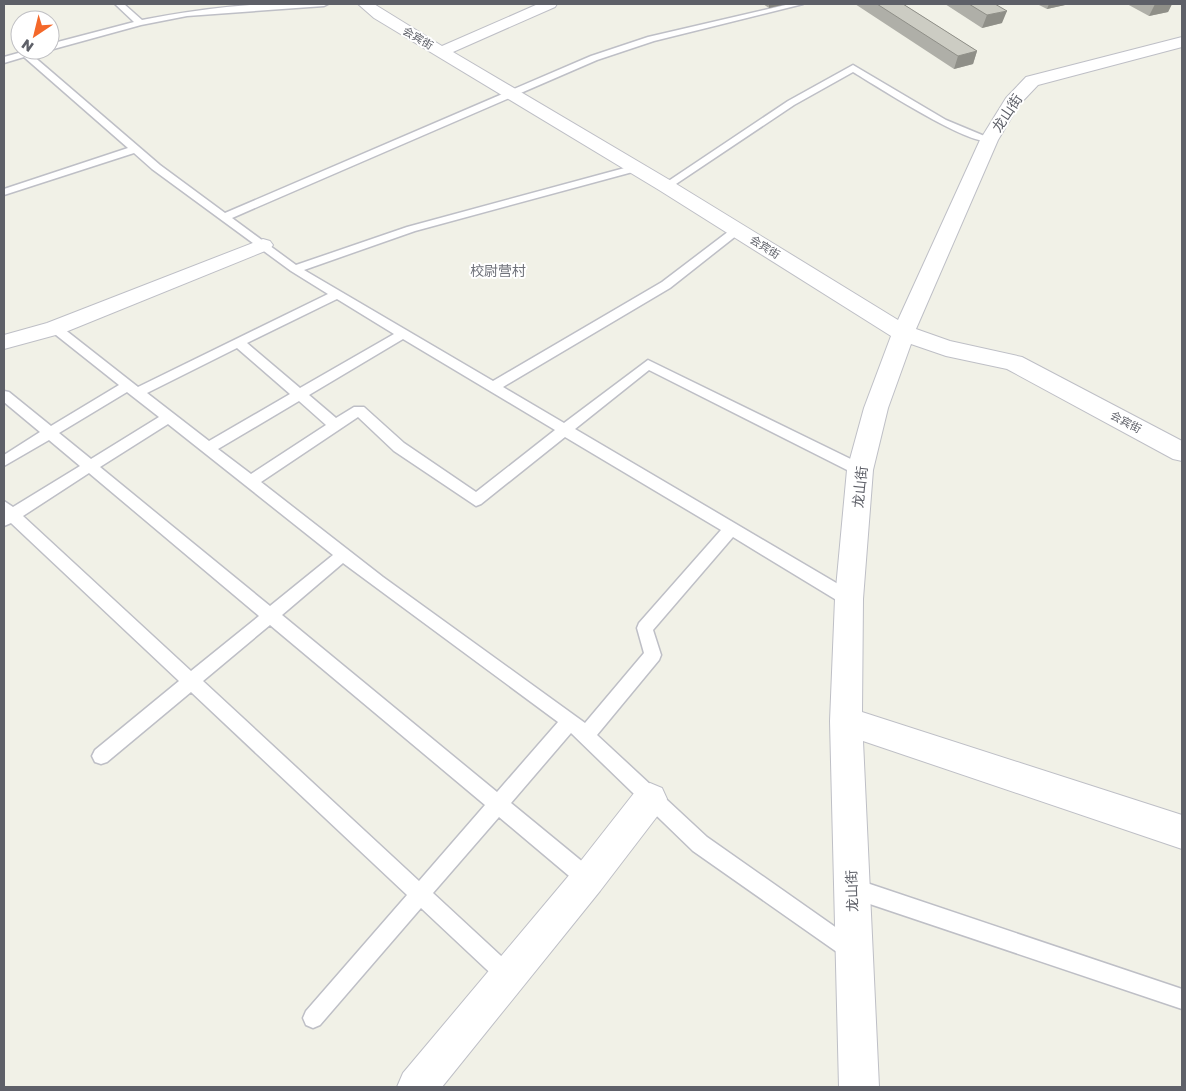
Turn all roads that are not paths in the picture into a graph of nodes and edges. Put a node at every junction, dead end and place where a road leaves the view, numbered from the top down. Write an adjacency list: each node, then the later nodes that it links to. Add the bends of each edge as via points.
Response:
1 (119, 4): 6 (lane)
2 (324, 4): 6 (lane, via 187,14)
3 (365, 4): 9 (street, 会宾街)
4 (550, 4): 9 (street)
5 (800, 4): 11 (lane, via 650,39 594,58)
6 (140, 23): 8 (lane)
7 (1182, 42): 12 (street, 龙山街, via 1032,81 1012,102)
8 (60, 44)
9 (442, 52): 11 (street, 会宾街)
10 (33, 60): 13 (lane)
11 (512, 94): 14 (street, 会宾街); 17 (lane)
12 (989, 140): 15 (lane, via 943,122 853,68 792,103); 24 (street, 龙山街)
13 (135, 148): 16 (lane); 17 (lane)
14 (636, 168): 15 (street, 会宾街); 20 (lane, via 411,229)
15 (666, 186): 18 (street, 会宾街)
16 (4, 192)
17 (224, 217): 19 (lane)
18 (737, 230): 24 (street, 会宾街); 27 (lane, via 666,285)
19 (263, 245): 20 (lane); 22 (street)
20 (295, 269): 21 (lane)
21 (337, 294): 23 (lane); 26 (lane)
22 (55, 328): 25 (street); 28 (lane)
23 (403, 334): 27 (lane); 29 (lane)
24 (903, 334): 36 (street, 会宾街, via 1014,364); 39 (street, 龙山街, via 876,408)
25 (4, 342)
26 (239, 343): 28 (lane); 29 (lane)
27 (492, 387): 33 (lane)
28 (133, 389): 31 (lane); 34 (lane)
29 (300, 394): 32 (lane); 35 (lane)
30 (4, 395): 34 (lane)
31 (168, 417): 35 (lane); 38 (lane)
32 (334, 424): 33 (lane, via 359,410 399,447 476,500); 40 (lane)
33 (566, 431): 39 (lane, via 648,364); 42 (lane)
34 (50, 433): 37 (lane); 38 (lane)
35 (208, 448): 40 (lane)
36 (1182, 452)
37 (4, 461)
38 (90, 466): 41 (lane); 45 (lane)
39 (860, 470): 44 (street, 龙山街)
40 (250, 482): 43 (lane)
41 (7, 514): 46 (lane)
42 (731, 528): 44 (lane); 49 (lane, via 645,628 653,655)
43 (343, 555): 45 (lane); 47 (lane)
44 (849, 599): 48 (street, 龙山街)
45 (270, 615): 46 (lane); 52 (lane)
46 (192, 681): 50 (lane); 56 (lane)
47 (570, 721): 49 (lane); 52 (lane)
48 (846, 721): 53 (street); 55 (street, 龙山街)
49 (586, 736): 51 (lane)
50 (101, 756)
51 (650, 799): 54 (street); 57 (lane, via 700,844)
52 (498, 804): 54 (lane); 56 (lane)
53 (1182, 832)
54 (588, 879): 58 (street)
55 (851, 888): 57 (street, 龙山街); 59 (lane)
56 (421, 894): 58 (lane); 60 (lane)
57 (854, 952): 62 (street, 龙山街)
58 (508, 976): 61 (street)
59 (1182, 999)
60 (314, 1018)
61 (417, 1087)
62 (859, 1087)

